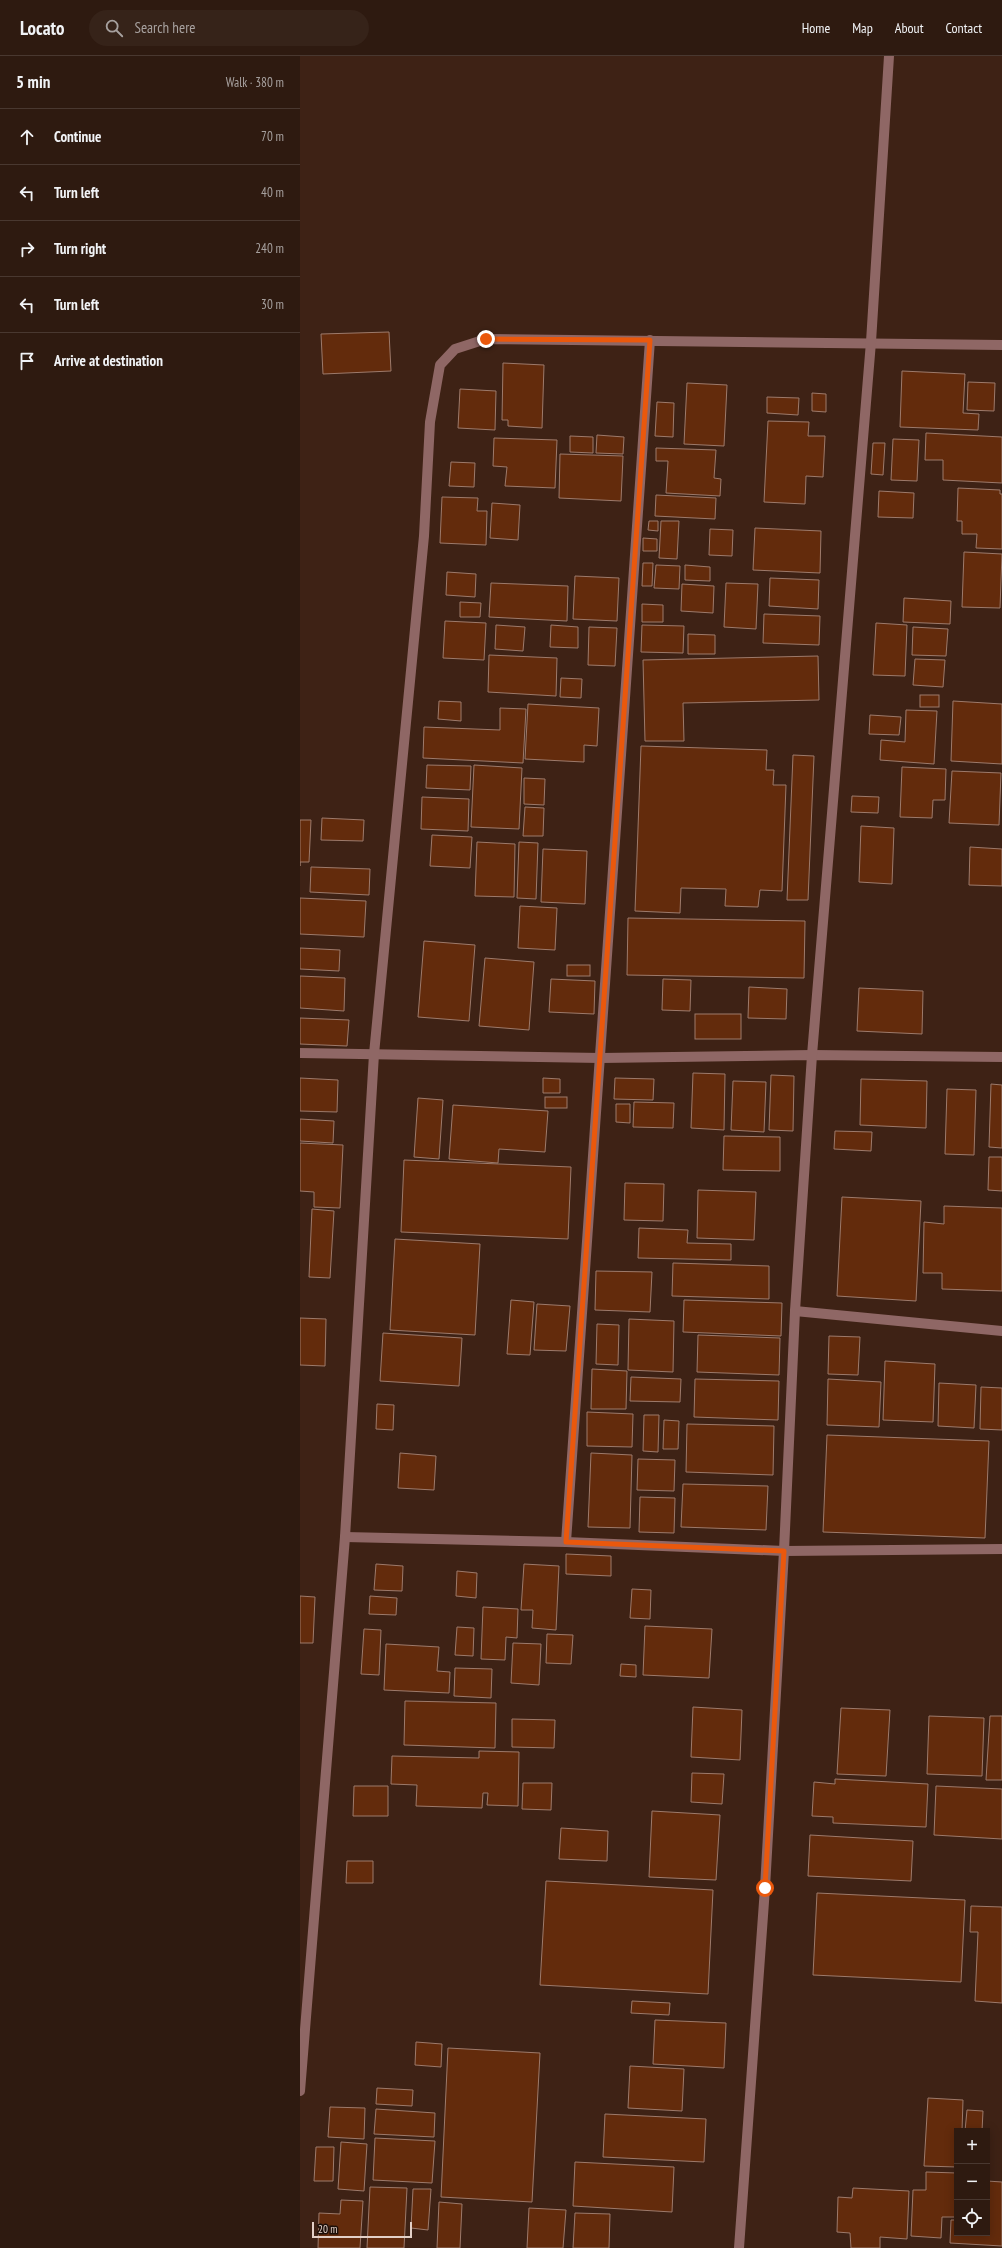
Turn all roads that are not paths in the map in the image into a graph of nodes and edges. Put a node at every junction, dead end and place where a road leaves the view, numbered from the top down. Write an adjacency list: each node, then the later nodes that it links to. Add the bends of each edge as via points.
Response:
1 (889, 56): 3 (street)
2 (650, 340): 3 (street); 6 (street, via 486,339 455,349 440,366 430,422 424,536); 9 (street)
3 (871, 342): 4 (street); 7 (street)
4 (1002, 345)
5 (300, 1053): 6 (street)
6 (374, 1054): 9 (street); 12 (street)
7 (812, 1055): 8 (street); 9 (street); 10 (street)
8 (1002, 1057)
9 (601, 1058): 13 (street)
10 (795, 1311): 11 (street); 15 (street)
11 (1002, 1330)
12 (345, 1537): 13 (street); 16 (street)
13 (566, 1542): 15 (street)
14 (1002, 1549): 15 (street)
15 (784, 1551): 17 (street, via 765,1888)
16 (300, 2091)
17 (739, 2248)

